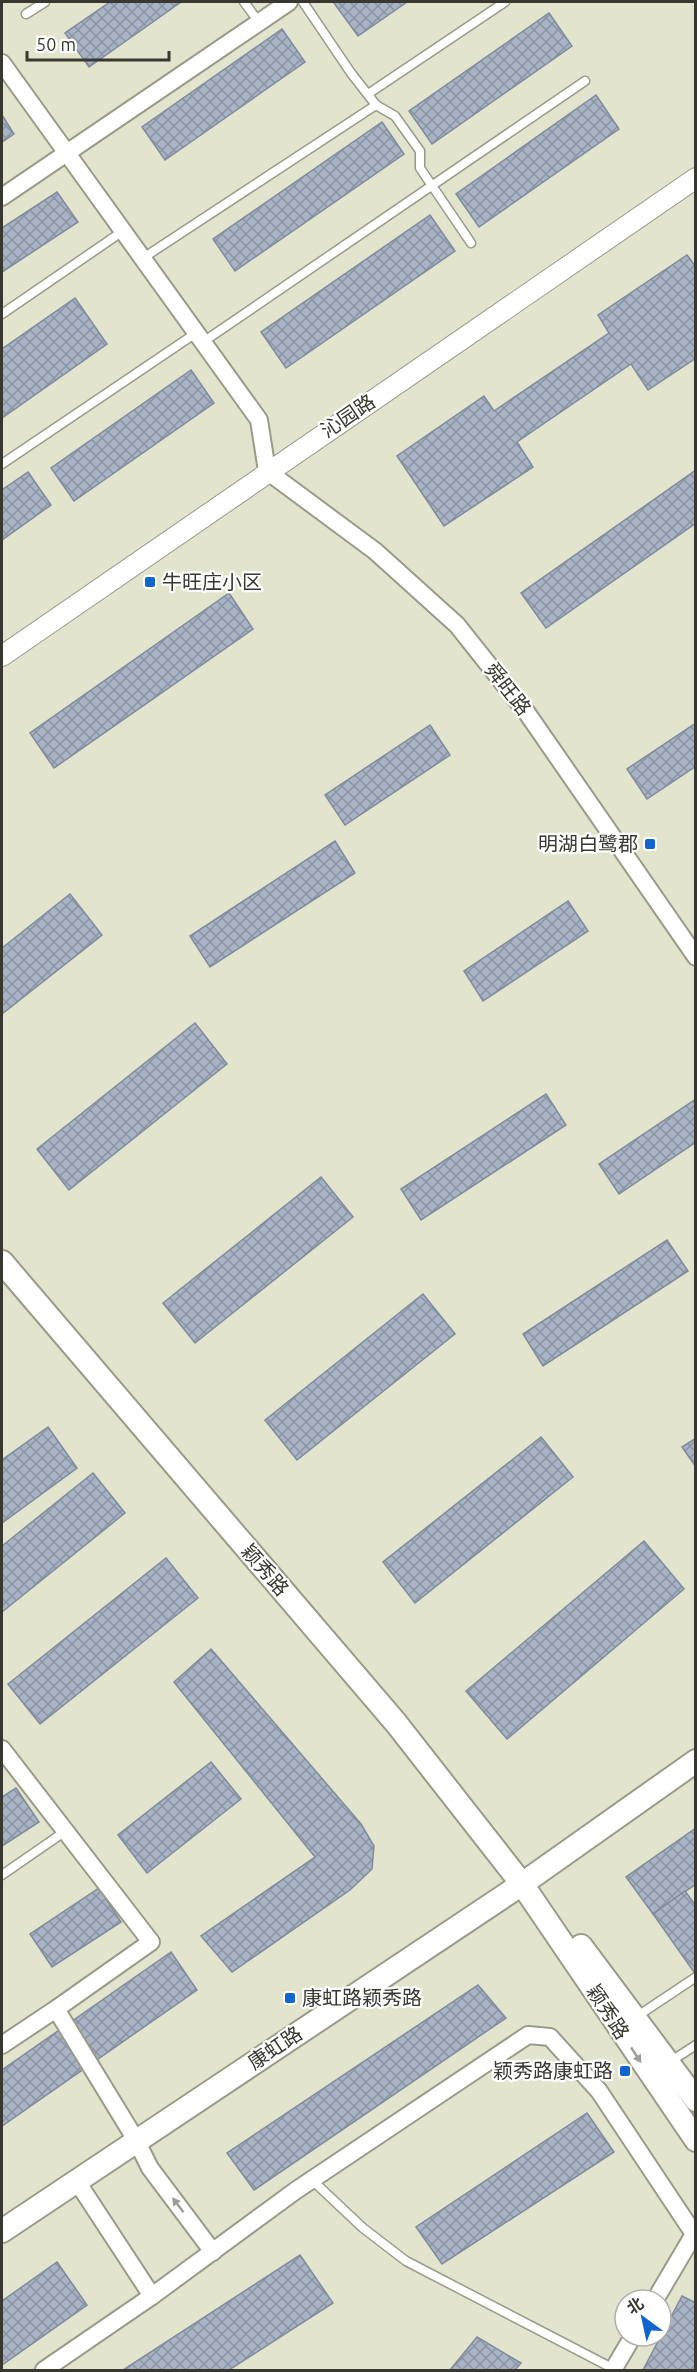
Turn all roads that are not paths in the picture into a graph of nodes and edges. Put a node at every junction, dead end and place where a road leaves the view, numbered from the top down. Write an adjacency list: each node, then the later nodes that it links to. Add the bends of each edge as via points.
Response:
1 (45, 2): 6 (lane)
2 (244, 2): 7 (lane)
3 (289, 2): 7 (street)
4 (303, 2): 10 (lane)
5 (505, 2): 10 (lane)
6 (26, 14)
7 (259, 22): 12 (street)
8 (2, 63): 12 (street)
9 (585, 81): 14 (lane)
10 (368, 94): 11 (lane)
11 (376, 105): 14 (lane, via 395,116 420,151 420,168); 18 (lane)
12 (66, 152): 15 (street); 16 (street)
13 (696, 178): 22 (street, 沁园路)
14 (432, 186): 17 (lane); 20 (lane)
15 (2, 196)
16 (123, 231): 18 (street); 19 (lane)
17 (471, 243)
18 (144, 258): 20 (street)
19 (2, 314)
20 (200, 337): 21 (lane); 22 (street, via 259,420)
21 (2, 464)
22 (267, 471): 23 (street, 沁园路); 24 (street, 舜旺路, via 375,551 457,625 527,713)
23 (2, 656)
24 (696, 957)
25 (2, 1262): 30 (main road, 颖秀路, via 396,1723)
26 (2, 1752): 28 (street)
27 (696, 1761): 30 (main road, 康虹路)
28 (67, 1830): 29 (lane); 32 (street, via 151,1942)
29 (2, 1875)
30 (522, 1884): 33 (main road, 颖秀路, via 580,1944); 38 (main road, 康虹路); 39 (main road, 颖秀路, one-way to 39)
31 (696, 1977): 33 (lane)
32 (56, 2009): 34 (street); 38 (street)
33 (634, 2018): 36 (main road, 颖秀路)
34 (2, 2045)
35 (696, 2045): 36 (lane)
36 (668, 2063): 37 (main road, 颖秀路)
37 (696, 2100)
38 (136, 2140): 40 (main road, 康虹路); 43 (street, one-way to 38, via 150,2168)
39 (696, 2140)
40 (76, 2180): 42 (main road, 康虹路); 45 (street)
41 (312, 2180): 43 (street); 44 (street, via 528,2035 550,2037 599,2091 694,2234); 48 (lane, via 363,2228 406,2261)
42 (2, 2231)
43 (213, 2252): 45 (street)
44 (662, 2288)
45 (152, 2296): 47 (street)
46 (626, 2348): 48 (street)
47 (44, 2370)
48 (614, 2370)

